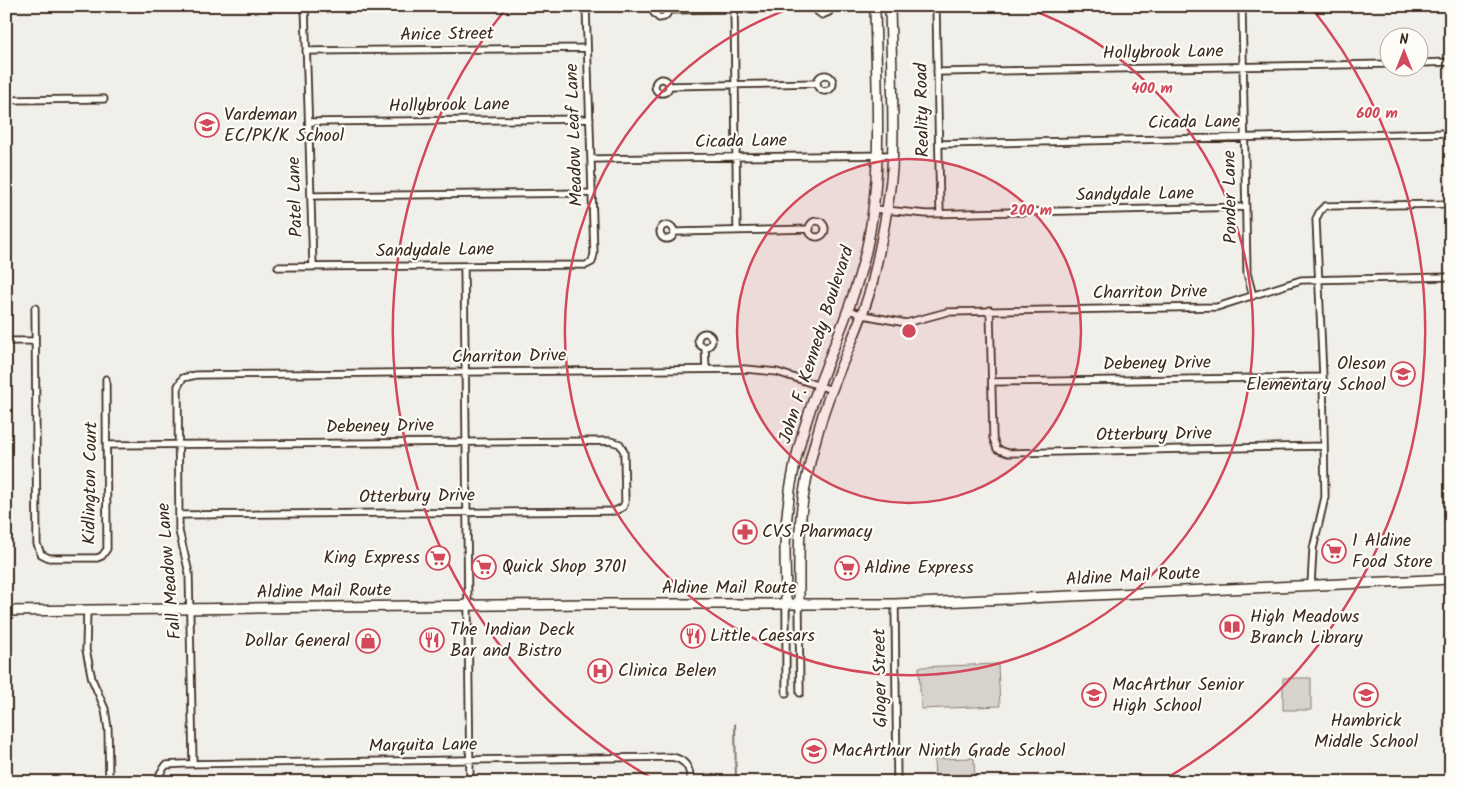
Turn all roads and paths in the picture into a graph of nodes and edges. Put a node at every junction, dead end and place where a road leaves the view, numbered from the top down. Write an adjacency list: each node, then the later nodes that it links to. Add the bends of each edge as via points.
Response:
1 (305, 6): 13 (street, Patel Lane)
2 (586, 6): 12 (street, Meadow Leaf Lane)
3 (655, 6): 10 (street, via 654,13 659,18 666,16)
4 (830, 6): 9 (street, via 824,15)
5 (875, 6): 29 (main road, John F. Kennedy Boulevard)
6 (890, 6): 30 (main road, John F. Kennedy Boulevard)
7 (936, 6): 18 (street, Reality Road)
8 (1242, 6): 17 (street, Ponder Lane)
9 (816, 7): 11 (street)
10 (668, 8): 11 (street)
11 (734, 8): 20 (street)
12 (587, 48): 13 (street, Anice Street); 24 (street, Meadow Leaf Lane)
13 (306, 51): 25 (street, Patel Lane)
14 (1451, 62): 15 (street)
15 (1430, 63)
16 (1380, 64): 17 (street, Hollybrook Lane)
17 (1243, 66): 18 (street, Hollybrook Lane); 27 (street, Ponder Lane)
18 (937, 72): 28 (street, Reality Road)
19 (817, 83): 20 (street)
20 (735, 84): 21 (street); 31 (street)
21 (669, 86)
22 (104, 99): 23 (street)
23 (6, 100)
24 (590, 119): 25 (street, Hollybrook Lane); 32 (street, Meadow Leaf Lane)
25 (308, 122): 34 (street, Patel Lane)
26 (1451, 133): 27 (street, Cicada Lane)
27 (1244, 137): 28 (street, Cicada Lane); 36 (street, Ponder Lane)
28 (939, 144): 39 (street, Reality Road)
29 (877, 156): 30 (street, Cicada Lane); 31 (street, Cicada Lane); 37 (main road, John F. Kennedy Boulevard)
30 (892, 156): 38 (main road, John F. Kennedy Boulevard)
31 (736, 157): 32 (street, Cicada Lane); 41 (street)
32 (591, 159): 33 (street, Meadow Leaf Lane)
33 (592, 193): 34 (street); 43 (street, Meadow Leaf Lane)
34 (311, 196): 45 (street, Patel Lane)
35 (1451, 204): 48 (street, via 1326,206 1316,219)
36 (1246, 208): 39 (street, Sandydale Lane); 49 (street, Ponder Lane, via 1247,273)
37 (874, 209): 38 (street, Sandydale Lane); 51 (main road, John F. Kennedy Boulevard)
38 (887, 211): 39 (street, Sandydale Lane); 53 (main road, John F. Kennedy Boulevard)
39 (940, 213)
40 (810, 229): 41 (street)
41 (737, 230): 42 (street)
42 (674, 232)
43 (592, 262): 44 (street, Sandydale Lane, via 586,265)
44 (464, 266): 45 (street, Sandydale Lane); 58 (street)
45 (313, 267): 46 (street, Sandydale Lane)
46 (278, 268)
47 (1451, 277): 48 (street, Charriton Drive)
48 (1318, 280): 49 (street, Charriton Drive, via 1301,280); 59 (street)
49 (1254, 296): 52 (street, Charriton Drive, via 1217,307)
50 (36, 308): 55 (street)
51 (849, 310): 53 (street, Charriton Drive); 63 (main road, John F. Kennedy Boulevard)
52 (990, 310): 53 (street, Charriton Drive, via 947,312 906,323); 62 (street)
53 (862, 315): 64 (main road, John F. Kennedy Boulevard)
54 (6, 341): 55 (street)
55 (35, 341): 66 (street, Kidlington Court, via 38,544 44,557 97,558 107,549)
56 (705, 347): 57 (street)
57 (706, 369): 58 (street, Charriton Drive); 63 (street, Charriton Drive, via 762,369)
58 (466, 372): 60 (street, Charriton Drive, via 196,374); 65 (street)
59 (1323, 377): 62 (street, Debeney Drive); 68 (street)
60 (183, 378): 67 (street, Fall Meadow Lane, via 178,386)
61 (106, 379): 66 (street, Kidlington Court)
62 (992, 382): 68 (street, Otterbury Drive, via 993,438 997,449 1008,453)
63 (819, 385): 64 (street, Charriton Drive); 70 (main road, John F. Kennedy Boulevard, via 799,447)
64 (832, 390): 71 (main road, John F. Kennedy Boulevard)
65 (465, 441): 67 (street, Debeney Drive); 69 (street, Debeney Drive, via 616,442 623,447); 72 (street)
66 (107, 445): 67 (street, Debeney Drive)
67 (178, 445): 73 (street, Fall Meadow Lane)
68 (1324, 446): 75 (street, via 1325,497 1313,549)
69 (625, 476): 72 (street, Otterbury Drive, via 625,502 615,511)
70 (790, 495): 71 (main road); 77 (main road, John F. Kennedy Boulevard, via 785,547)
71 (803, 498): 78 (main road, John F. Kennedy Boulevard)
72 (466, 512): 73 (street, Otterbury Drive); 79 (street)
73 (179, 515): 81 (street, Fall Meadow Lane, via 180,542 189,573)
74 (1451, 579): 75 (main road, Aldine Mail Route)
75 (1311, 585): 76 (main road, Aldine Mail Route)
76 (895, 604): 78 (main road, Aldine Mail Route); 91 (street, Gloger Street)
77 (786, 605): 78 (main road, Aldine Mail Route); 79 (main road, Aldine Mail Route); 83 (street, John F. Kennedy Boulevard)
78 (799, 605): 84 (street, John F. Kennedy Boulevard)
79 (468, 606): 81 (main road, Aldine Mail Route); 85 (street)
80 (87, 610): 81 (main road, Aldine Mail Route); 82 (main road, Aldine Mail Route); 88 (street, via 86,650 92,679 105,709)
81 (191, 610): 86 (street, Fall Meadow Lane)
82 (6, 611)
83 (786, 693)
84 (800, 693)
85 (470, 761): 86 (street, Marquita Lane); 89 (street); 90 (street, Marquita Lane, via 677,758 686,764)
86 (193, 764): 87 (street, Marquita Lane, via 166,765)
87 (158, 781)
88 (109, 782)
89 (470, 782)
90 (691, 782)
91 (897, 782)

